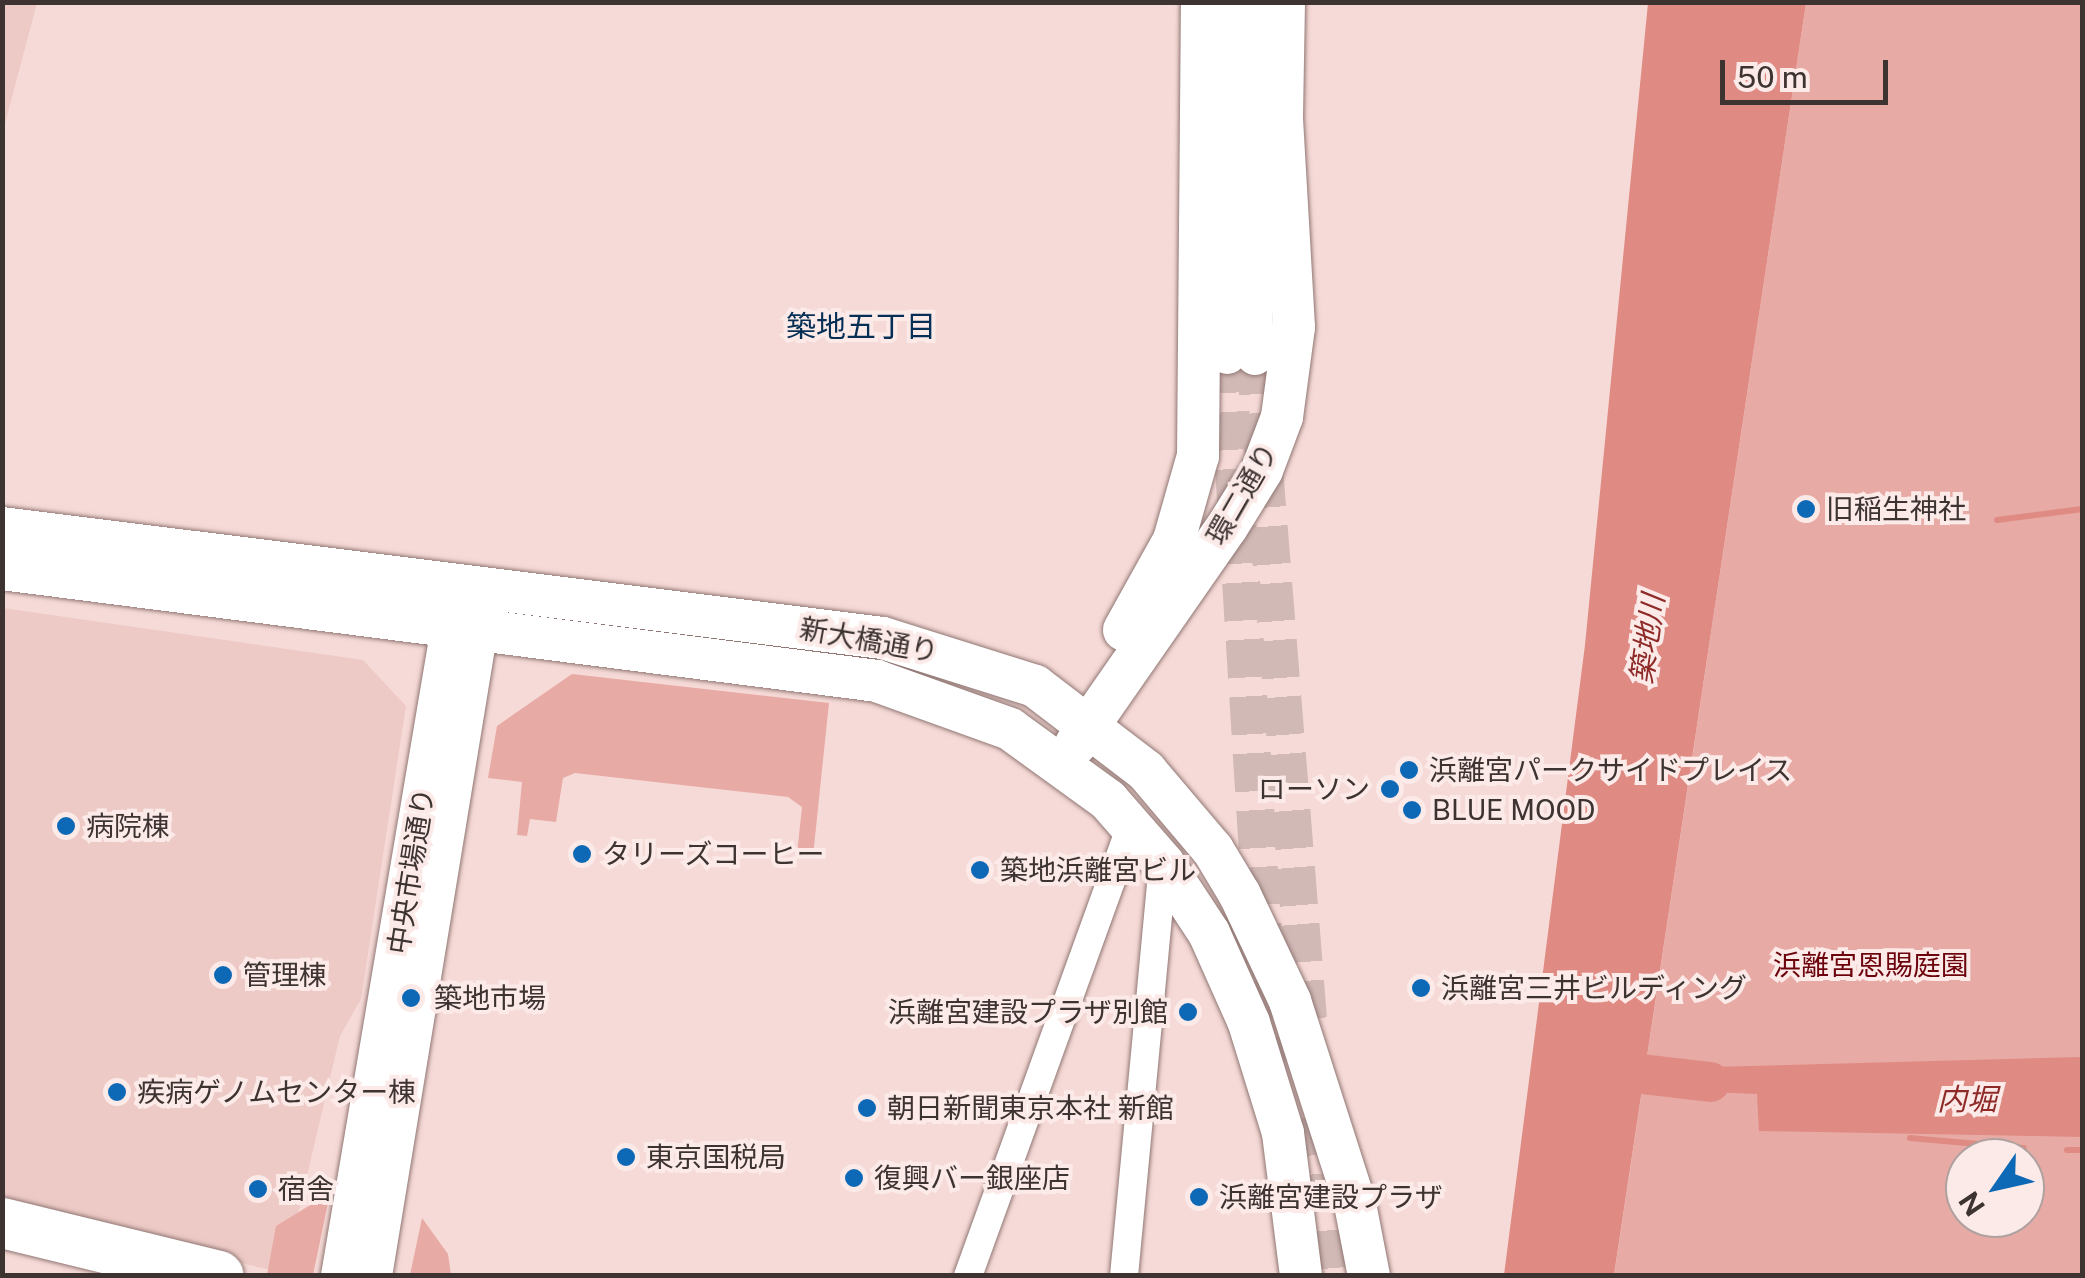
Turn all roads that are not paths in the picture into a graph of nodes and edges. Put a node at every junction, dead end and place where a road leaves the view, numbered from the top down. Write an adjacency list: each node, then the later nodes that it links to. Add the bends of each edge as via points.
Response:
1 (1202, 2): 9 (main road, 環二通り, via 1198,456 1160,569)
2 (1226, 2): 3 (street, via 1222,214 1241,356)
3 (1255, 2)
4 (1284, 2): 9 (main road, 環二通り, via 1282,117 1294,327 1282,417 1246,496)
5 (2, 528): 7 (main road, 新大橋通り)
6 (2, 569): 8 (main road, 新大橋通り)
7 (472, 585): 8 (street, 中央市場通り); 9 (main road, 新大橋通り, via 883,638 995,668)
8 (465, 628): 10 (main road, 新大橋通り, via 877,681 975,712); 17 (street, 中央市場通り); 18 (street, 中央市場通り)
9 (1080, 715): 10 (main road, 環二通り); 22 (main road, 新大橋通り, via 1182,810 1248,908 1290,1002 1355,1204)
10 (1051, 755): 11 (main road, 新大橋通り)
11 (1131, 826): 12 (main road, 新大橋通り); 19 (street)
12 (1163, 863): 20 (street); 21 (main road, 新大橋通り, via 1230,976 1265,1072 1293,1185)
13 (2, 1223): 16 (highway)
14 (2, 1254): 15 (highway)
15 (97, 1276)
16 (219, 1276)
17 (340, 1276)
18 (373, 1276)
19 (968, 1276)
20 (1124, 1276)
21 (1302, 1276)
22 (1369, 1276)

